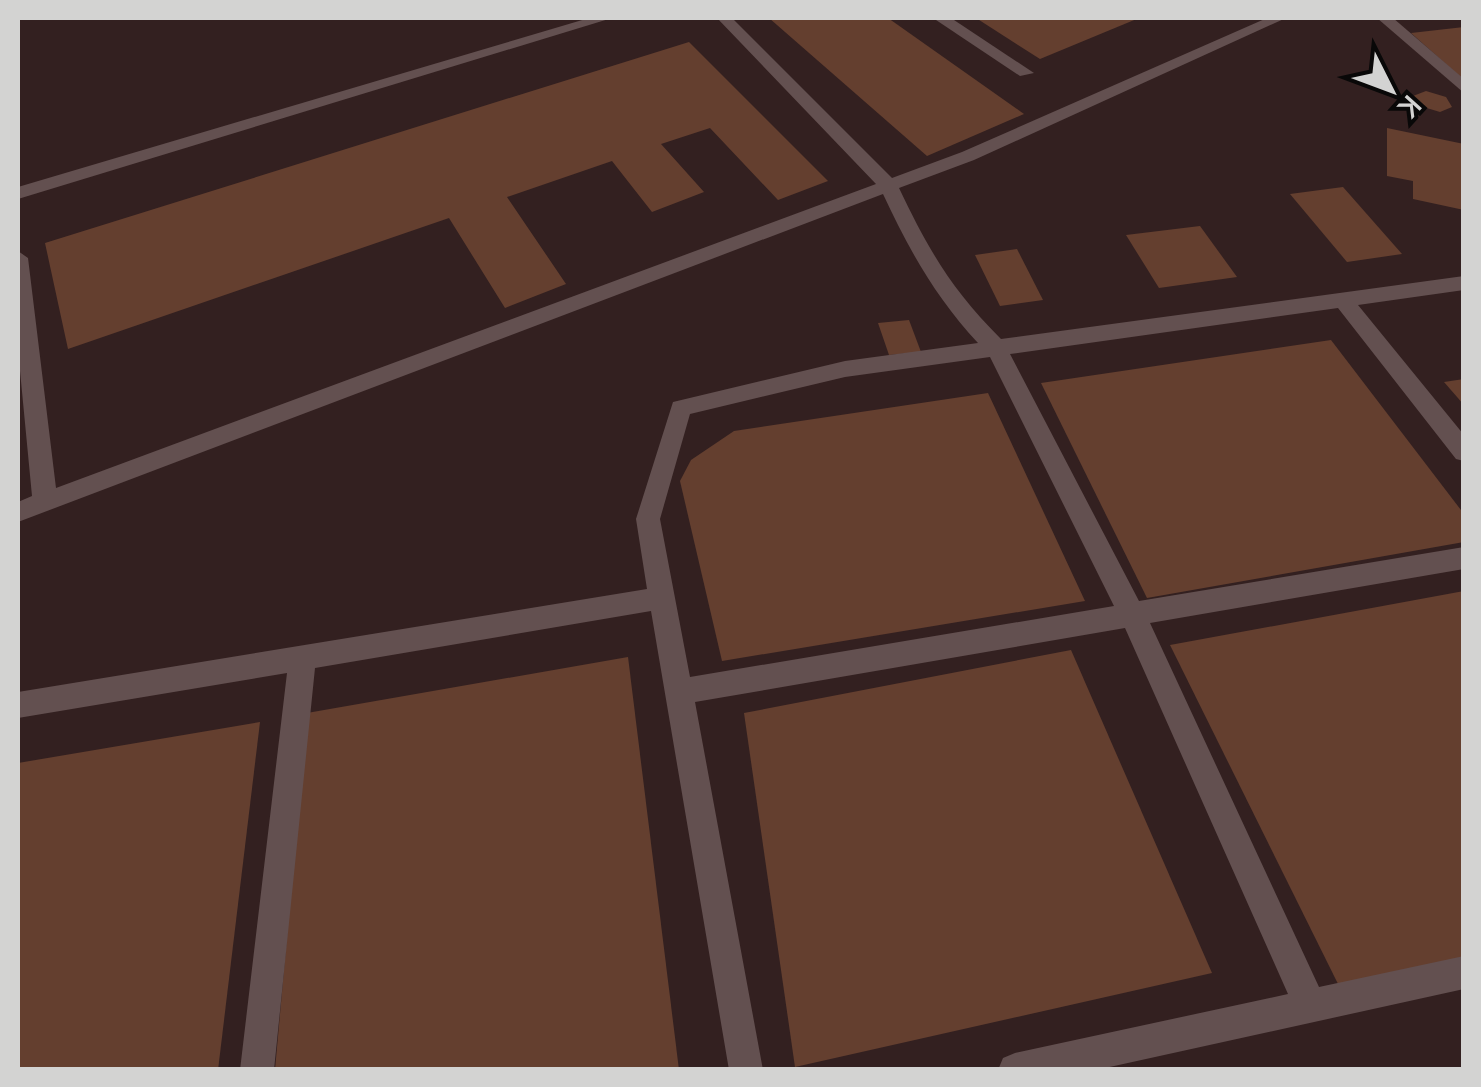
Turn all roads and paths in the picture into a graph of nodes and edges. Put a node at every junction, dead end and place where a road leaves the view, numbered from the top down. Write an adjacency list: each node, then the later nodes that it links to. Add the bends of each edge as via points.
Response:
1 (604, 18): 9 (street)
2 (724, 18): 8 (street)
3 (941, 18): 6 (street)
4 (1279, 18): 8 (street)
5 (1384, 18): 7 (street)
6 (1026, 73)
7 (1464, 88)
8 (888, 185): 13 (street, via 951,301); 15 (street)
9 (18, 193)
10 (18, 258): 15 (street)
11 (1464, 284): 12 (street)
12 (1343, 300): 13 (street); 14 (street)
13 (996, 348): 18 (street, via 845,369 681,408 648,519); 19 (street)
14 (1464, 452)
15 (45, 501): 16 (street)
16 (18, 512)
17 (1464, 558): 19 (street)
18 (661, 598): 20 (street); 21 (street)
19 (1132, 614): 21 (street); 24 (street)
20 (302, 658): 22 (street); 25 (street)
21 (677, 692): 26 (street)
22 (18, 705)
23 (1464, 972): 24 (street)
24 (1310, 1005): 27 (street)
25 (257, 1070)
26 (746, 1070)
27 (1015, 1070)

